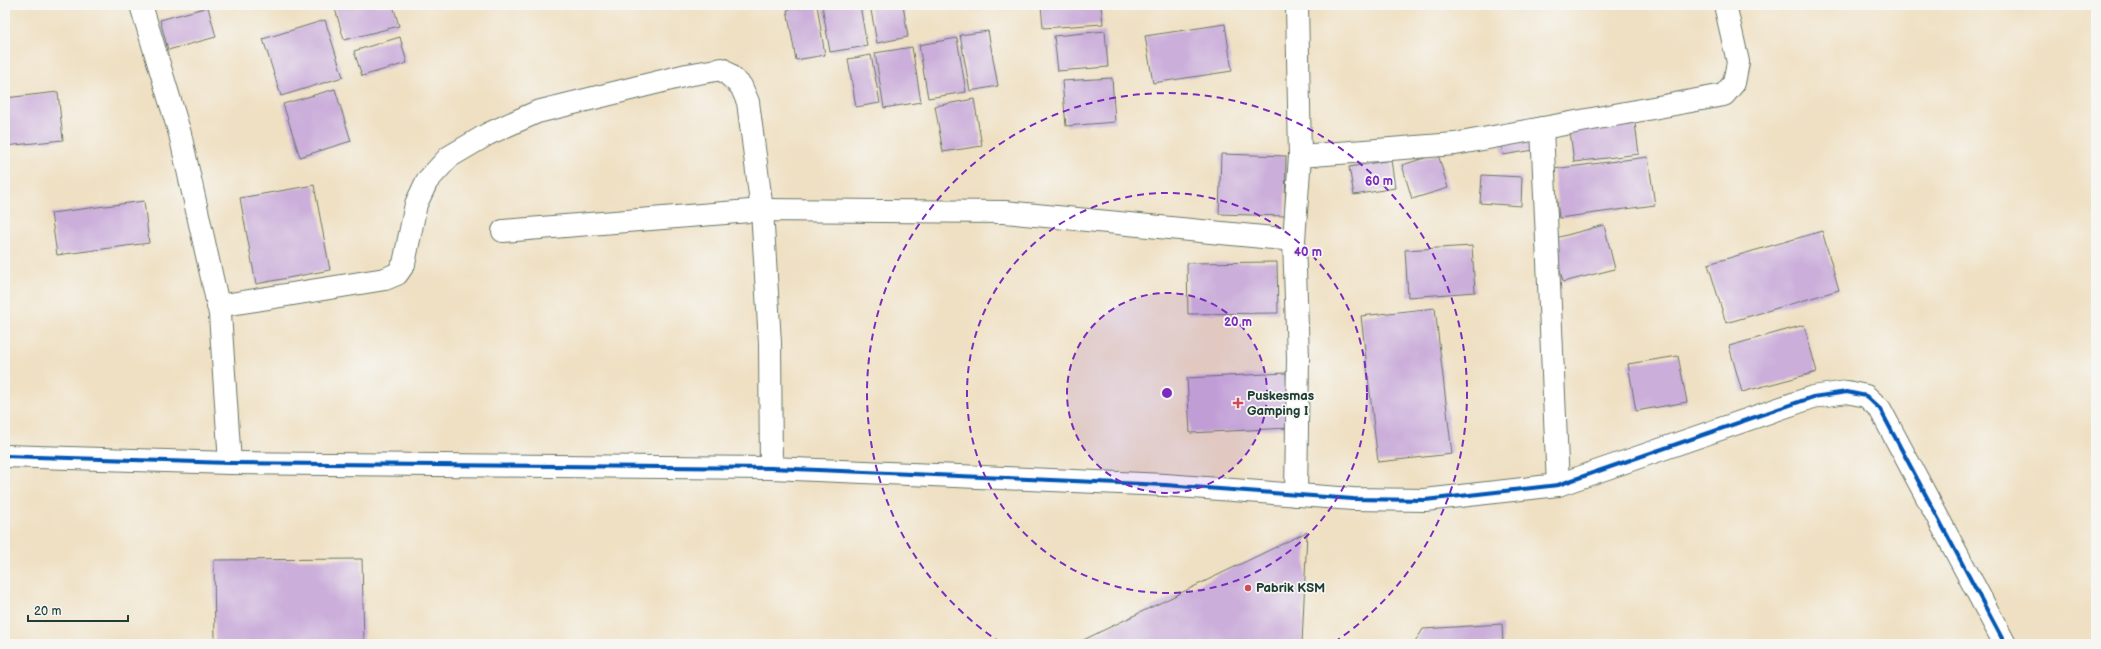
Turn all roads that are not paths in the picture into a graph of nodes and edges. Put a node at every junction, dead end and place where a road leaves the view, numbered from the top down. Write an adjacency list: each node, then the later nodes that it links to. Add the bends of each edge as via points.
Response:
1 (141, 5): 9 (street, via 180,134)
2 (1297, 5): 5 (street)
3 (1728, 5): 4 (street, via 1726,10 1738,62 1734,83 1724,95)
4 (1542, 128): 5 (street, via 1455,144); 13 (street)
5 (1300, 156): 8 (street)
6 (762, 210): 7 (street); 8 (street, via 1005,212); 9 (street, via 748,102 742,86 722,69 687,75 537,112 488,134 449,157 427,181 416,204 404,264 391,277); 12 (street, via 770,344)
7 (503, 231)
8 (1294, 240): 14 (street, via 1298,358)
9 (218, 306): 11 (street)
10 (5, 456): 11 (street)
11 (230, 463): 12 (street)
12 (771, 468): 14 (street, via 1046,479)
13 (1558, 484): 14 (street, via 1425,500); 15 (street, via 1813,398 1848,392 1866,396 1880,409)
14 (1296, 495)
15 (2005, 644)

